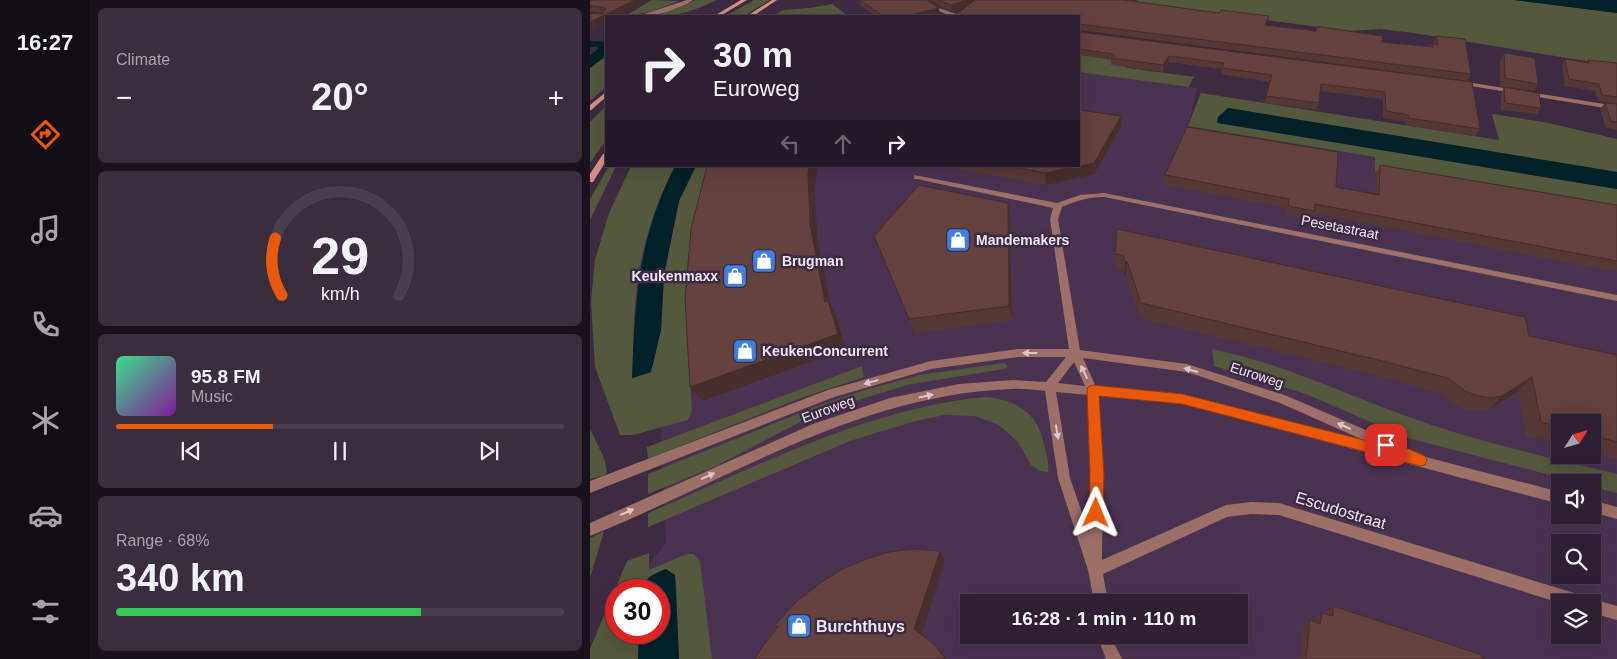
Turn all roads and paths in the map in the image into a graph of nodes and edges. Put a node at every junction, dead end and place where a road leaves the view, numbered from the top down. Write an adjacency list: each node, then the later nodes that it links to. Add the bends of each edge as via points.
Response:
1 (691, 0): 5 (street)
2 (745, 0): 6 (main road)
3 (776, 0): 7 (main road)
4 (924, 0): 8 (street, via 937,9)
5 (644, 15)
6 (719, 15)
7 (752, 15)
8 (956, 15)
9 (1457, 83): 12 (street)
10 (605, 95): 11 (main road)
11 (590, 108)
12 (1617, 108)
13 (605, 158): 15 (main road)
14 (917, 177): 16 (street)
15 (590, 180)
16 (1058, 206): 17 (street, Pesetastraat, via 1077,196 1104,195); 18 (street, via 1054,219)
17 (1617, 298)
18 (1075, 353): 19 (street); 20 (street, one-way to 18); 21 (street, Euroweg, one-way to 18, via 1283,399 1188,368); 22 (street, Euroweg, one-way to 22, via 1018,353 931,366 832,393)
19 (1050, 386): 20 (street, Euroweg); 26 (street, Euroweg, one-way to 19, via 818,428 890,403 959,389 1013,384); 27 (street, one-way to 27, via 1064,478)
20 (1093, 390): 21 (street, Euroweg, via 1182,399); 27 (street, via 1097,475)
21 (1420, 460): 23 (street, Euroweg)
22 (590, 487)
23 (1551, 496)
24 (1601, 509): 25 (street)
25 (1617, 513)
26 (590, 530)
27 (1095, 570): 28 (street); 29 (street, Escudostraat, via 1226,511 1278,509)
28 (1100, 594)
29 (1555, 594)
30 (1601, 609): 31 (street)
31 (1617, 613)
32 (1108, 644): 33 (street)
33 (1114, 659)

